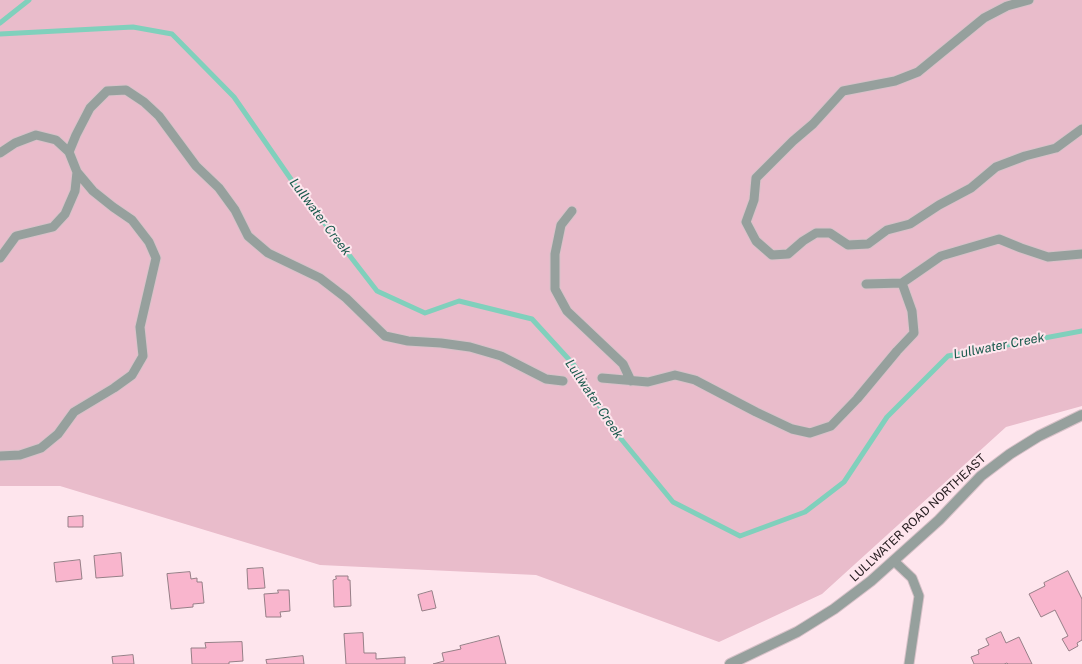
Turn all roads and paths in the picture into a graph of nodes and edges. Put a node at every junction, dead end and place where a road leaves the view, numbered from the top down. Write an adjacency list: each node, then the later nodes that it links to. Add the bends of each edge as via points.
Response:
1 (1029, 0): 2 (lane, via 1007,6 984,18 918,72 895,81 843,92 756,178 754,200 746,222 756,241 772,255 788,254 816,233 830,233 848,245 868,244 887,230 910,224 971,188 996,167 1056,148)
2 (1082, 128)
3 (69, 152): 4 (lane, via 56,140 36,135); 5 (lane); 12 (lane, via 90,108 107,91 126,90 159,116 196,166 219,188 235,210 248,236 268,253 320,278 346,298 385,336 408,341 470,347 501,356 546,379)
4 (0, 153)
5 (77, 172): 8 (lane, via 75,191 65,214 53,226 16,236); 15 (lane, via 93,191 132,220 156,258 140,327 143,356 132,375 74,412 58,434 42,448)
6 (572, 211): 13 (lane, via 561,225 555,254 556,289 567,311 623,364)
7 (1082, 254): 9 (lane, via 1048,257 999,239 941,256)
8 (0, 258)
9 (902, 283): 10 (lane); 13 (lane, via 912,311 914,333 831,426 810,433 792,429 695,380 675,375 648,382)
10 (866, 284)
11 (602, 378): 12 (path); 13 (lane)
12 (563, 381)
13 (631, 381)
14 (1082, 415): 16 (street, LULLWATER ROAD NORTHEAST, via 1039,436 981,476)
15 (0, 456)
16 (894, 562): 17 (street, LULLWATER ROAD NORTHEAST, via 834,609 797,632); 18 (lane, via 912,578 920,596)
17 (730, 664)
18 (909, 664)

